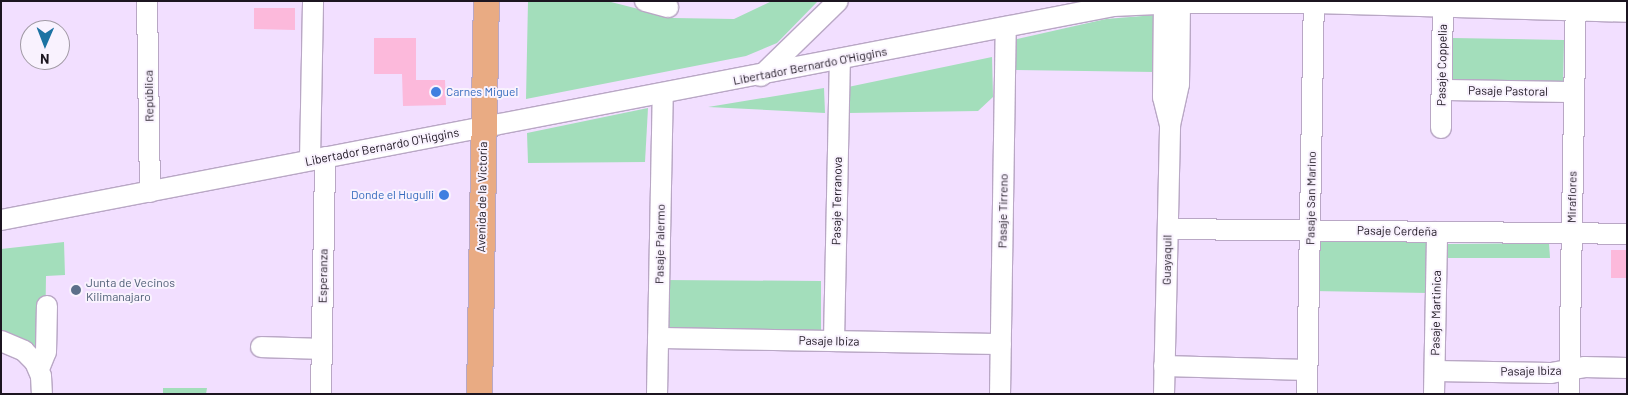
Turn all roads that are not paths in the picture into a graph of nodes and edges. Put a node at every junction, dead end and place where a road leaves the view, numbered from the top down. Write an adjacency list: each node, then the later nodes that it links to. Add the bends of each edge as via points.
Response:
1 (147, 1): 21 (street, República)
2 (313, 1): 20 (street, Esperanza)
3 (486, 1): 18 (main road, Avenida de la Victoria)
4 (645, 1): 10 (street)
5 (838, 1): 14 (street)
6 (1172, 2): 7 (street, Libertador Bernardo O'Higgins); 12 (street, Libertador Bernardo O'Higgins, via 1113,6); 23 (street, Guayaquil, via 1163,97 1170,125)
7 (1314, 2): 8 (street, Libertador Bernardo O'Higgins); 24 (street, Pasaje San Marino)
8 (1443, 4): 9 (street, Libertador Bernardo O'Higgins); 15 (street, Pasaje Coppelia)
9 (1575, 5): 11 (street, Libertador Bernardo O'Higgins); 16 (street, Miraflores)
10 (668, 7)
11 (1627, 12)
12 (1006, 28): 13 (street, Libertador Bernardo O'Higgins); 32 (street, Pasaje Tirreno)
13 (840, 61): 14 (street, Libertador Bernardo O'Higgins); 31 (street, Pasaje Terranova)
14 (760, 76): 17 (street, Libertador Bernardo O'Higgins)
15 (1442, 90): 16 (street, Pasaje Pastoral); 19 (street, Pasaje Coppelia)
16 (1574, 92): 26 (street, Miraflores)
17 (663, 95): 18 (street, Libertador Bernardo O'Higgins); 29 (street, Pasaje Palermo)
18 (483, 128): 20 (street, Libertador Bernardo O'Higgins); 43 (main road, Avenida de la Victoria)
19 (1441, 128)
20 (318, 159): 21 (street, Libertador Bernardo O'Higgins); 34 (street, Esperanza)
21 (150, 192): 22 (street, Libertador Bernardo O'Higgins)
22 (1, 220)
23 (1168, 229): 24 (street, Pasaje Cerdeña); 35 (street, Guayaquil)
24 (1310, 230): 25 (street, Pasaje Cerdeña); 38 (street, Pasaje San Marino)
25 (1437, 232): 26 (street, Pasaje Cerdeña); 40 (street, Pasaje Martinica)
26 (1572, 234): 27 (street, Pasaje Cerdeña); 39 (street, Miraflores)
27 (1627, 234)
28 (47, 306): 37 (street, via 46,352)
29 (658, 338): 31 (street, Pasaje Ibiza); 44 (street, Pasaje Palermo)
30 (1, 341): 37 (street, via 24,351)
31 (834, 341): 32 (street, Pasaje Ibiza)
32 (1001, 344): 45 (street, Pasaje Tirreno)
33 (261, 347): 34 (street)
34 (322, 349): 42 (street, Esperanza)
35 (1164, 366): 38 (street); 46 (street, Guayaquil)
36 (1627, 368): 39 (street, Pasaje Ibiza)
37 (39, 369): 41 (street)
38 (1307, 370): 47 (street, Pasaje San Marino)
39 (1570, 370): 40 (street, Pasaje Ibiza); 49 (street, Miraflores)
40 (1435, 371): 48 (street, Pasaje Martinica)
41 (42, 394)
42 (321, 394)
43 (479, 394)
44 (657, 394)
45 (1000, 394)
46 (1164, 394)
47 (1307, 394)
48 (1434, 394)
49 (1569, 394)

